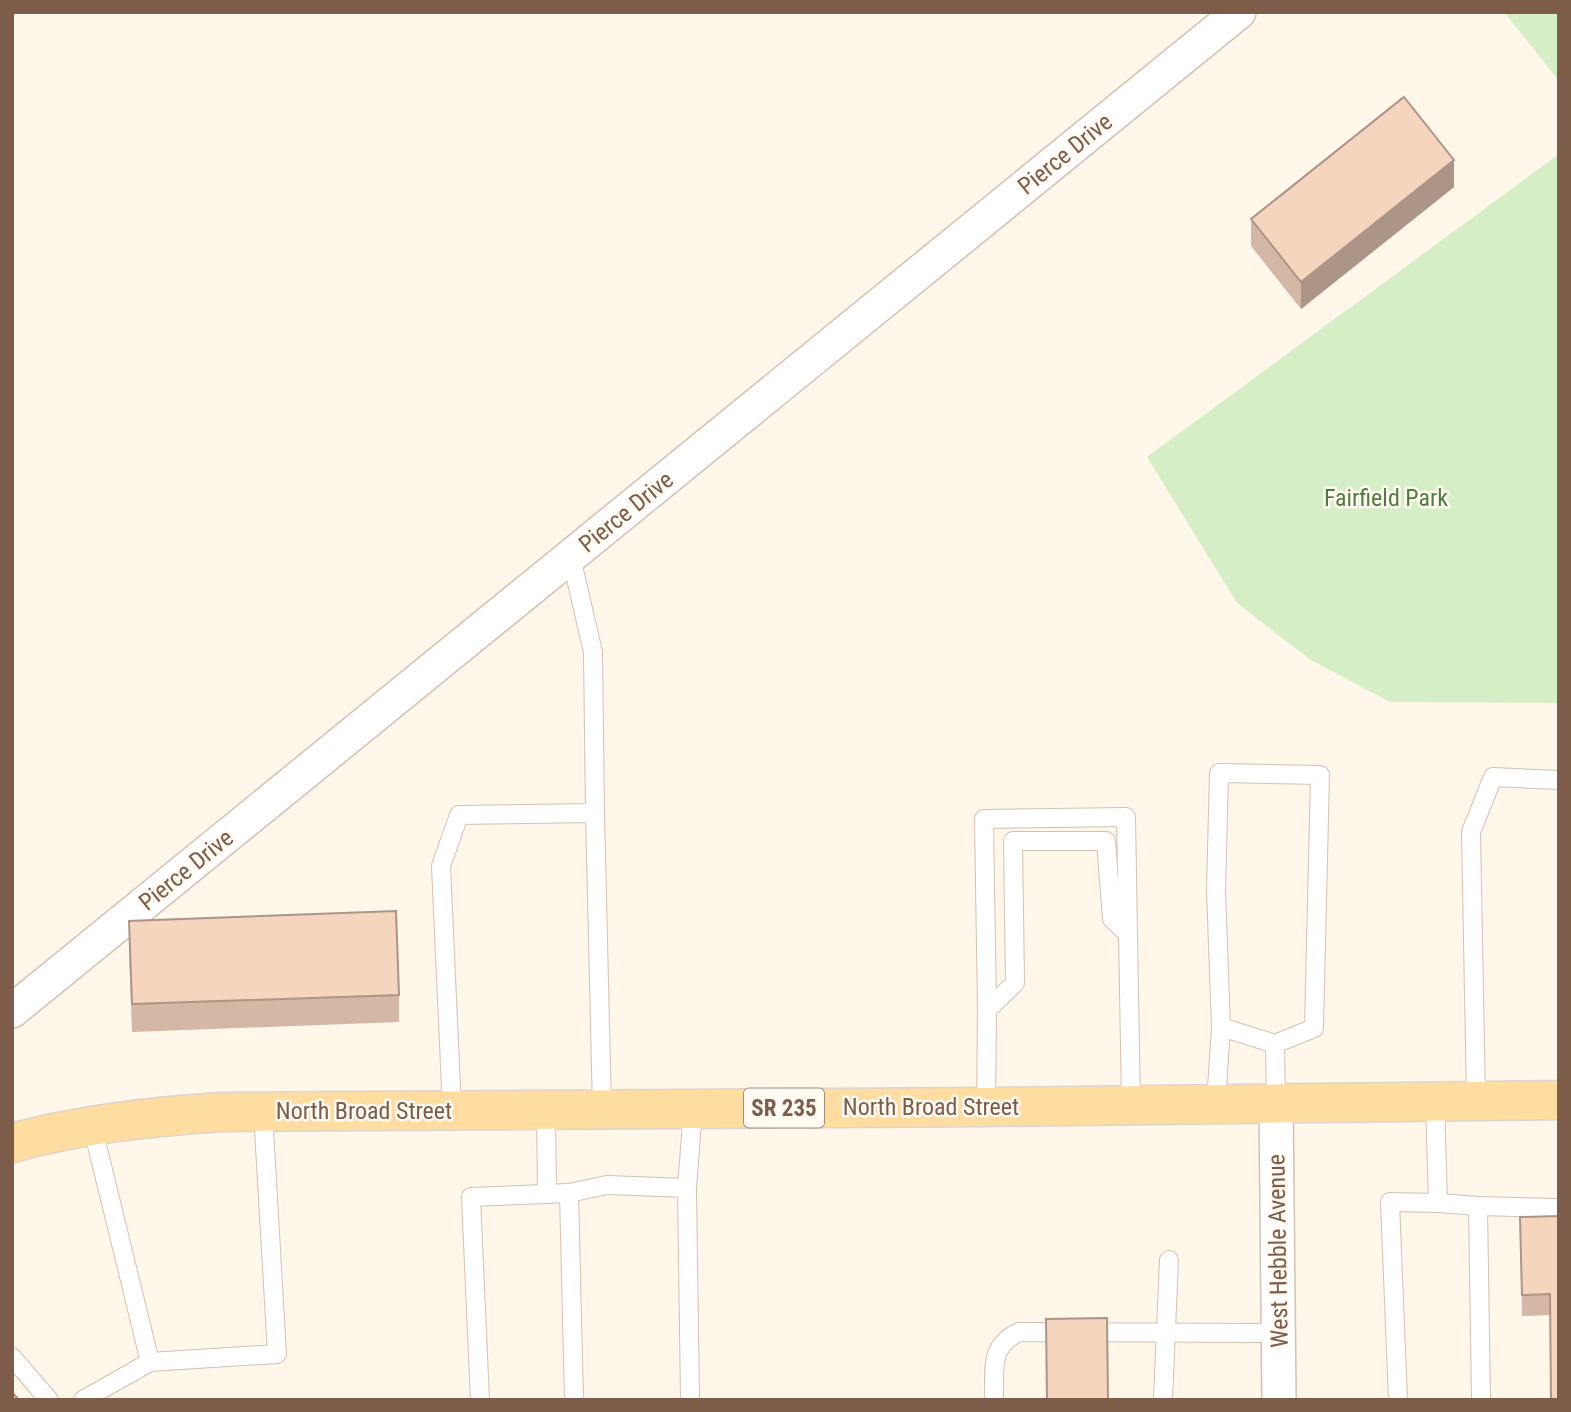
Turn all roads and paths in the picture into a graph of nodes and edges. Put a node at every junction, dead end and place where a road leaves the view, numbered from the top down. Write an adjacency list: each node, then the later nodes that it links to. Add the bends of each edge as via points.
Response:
1 (1239, 12): 2 (street, Pierce Drive)
2 (571, 557): 4 (lane, via 593,652); 7 (street, Pierce Drive)
3 (1559, 780): 10 (lane, via 1493,777 1471,832)
4 (595, 813): 18 (lane, via 459,815 441,866); 20 (lane)
5 (1128, 934): 6 (lane, via 1112,919 1106,841 1013,841 1014,983); 6 (lane, via 1126,817 984,819); 15 (lane)
6 (987, 1010): 16 (lane)
7 (12, 1012)
8 (1221, 1027): 9 (lane); 9 (lane, via 1216,890 1219,773 1320,775 1314,1028); 14 (lane)
9 (1275, 1044): 13 (lane)
10 (1476, 1100): 11 (main road, North Broad Street / SR 235); 12 (main road, North Broad Street / SR 235)
11 (1559, 1100)
12 (1435, 1101): 13 (main road, North Broad Street / SR 235); 27 (lane)
13 (1276, 1102): 14 (main road, North Broad Street / SR 235); 32 (street, West Hebble Avenue)
14 (1216, 1103): 15 (main road, North Broad Street / SR 235)
15 (1132, 1105): 16 (main road, North Broad Street / SR 235)
16 (986, 1107): 17 (main road, North Broad Street / SR 235)
17 (693, 1109): 20 (main road, North Broad Street / SR 235); 24 (lane)
18 (452, 1110): 19 (main road, North Broad Street / SR 235); 21 (main road, North Broad Street / SR 235)
19 (546, 1110): 20 (main road, North Broad Street / SR 235); 25 (lane)
20 (602, 1110)
21 (263, 1112): 22 (main road, North Broad Street / SR 235, via 156,1116); 34 (lane, via 277,1354)
22 (92, 1125): 23 (main road, North Broad Street / SR 235); 34 (lane)
23 (12, 1143)
24 (687, 1188): 26 (lane, via 607,1185); 39 (lane)
25 (547, 1193): 26 (lane); 37 (lane, via 471,1197)
26 (569, 1193): 38 (lane)
27 (1438, 1203): 28 (lane); 43 (lane, via 1390,1202)
28 (1478, 1206): 29 (lane); 44 (lane)
29 (1559, 1208)
30 (1169, 1260): 31 (lane)
31 (1166, 1331): 32 (lane); 40 (lane, via 1018,1332 996,1352); 41 (lane)
32 (1278, 1333): 42 (street, West Hebble Avenue)
33 (12, 1357): 35 (lane)
34 (150, 1363): 36 (lane)
35 (49, 1400)
36 (83, 1400)
37 (480, 1400)
38 (574, 1400)
39 (690, 1400)
40 (994, 1400)
41 (1163, 1400)
42 (1279, 1400)
43 (1398, 1400)
44 (1481, 1400)

